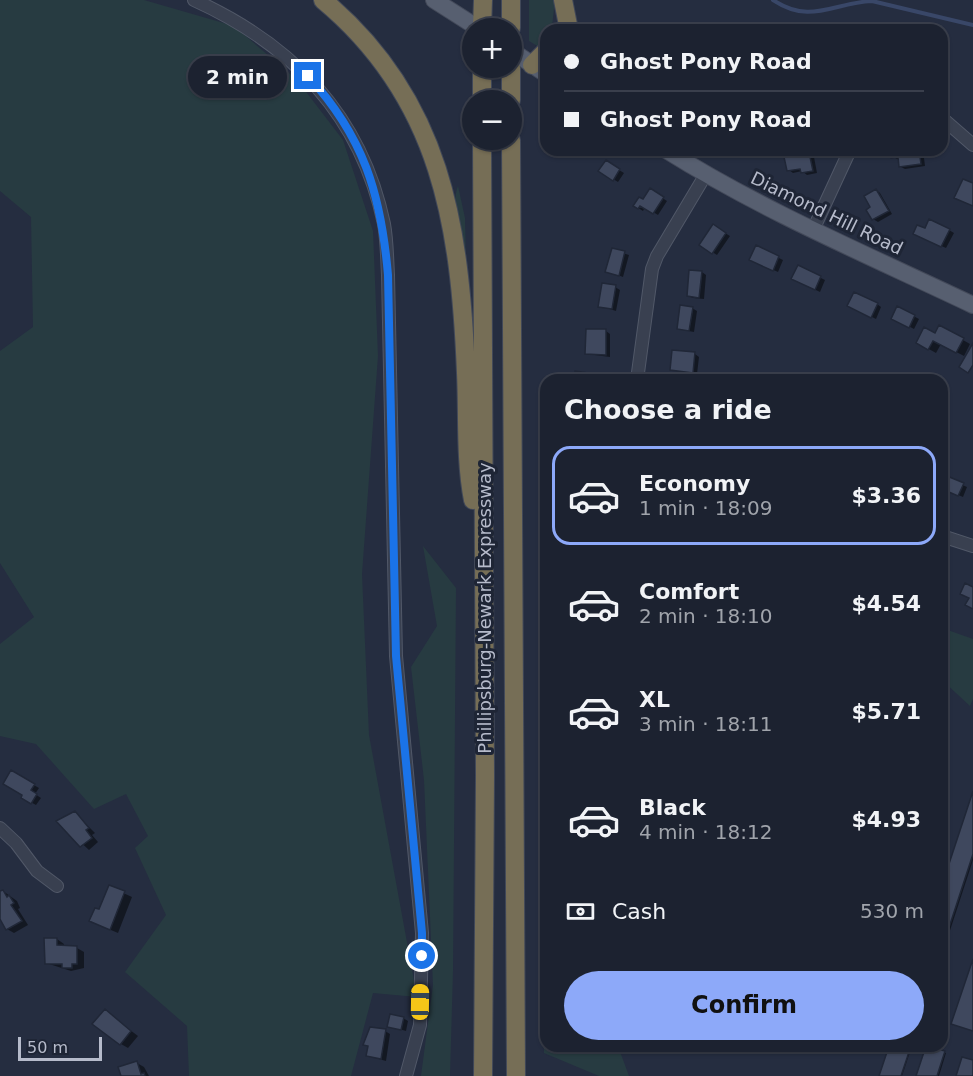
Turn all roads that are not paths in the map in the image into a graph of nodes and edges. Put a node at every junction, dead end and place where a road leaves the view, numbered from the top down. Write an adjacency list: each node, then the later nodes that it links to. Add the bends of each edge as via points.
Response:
1 (194, 0): 27 (street, via 248,27 318,88 337,112 363,158 384,227 396,656 422,933 420,1025)
2 (322, 0): 24 (highway, via 384,64 418,119 435,160 459,263 471,485)
3 (434, 0): 6 (main road)
4 (483, 0): 7 (highway)
5 (562, 0): 8 (highway); 9 (highway)
6 (464, 18)
7 (481, 18)
8 (557, 24)
9 (568, 24)
10 (522, 58): 11 (main road)
11 (539, 70)
12 (948, 123): 13 (street)
13 (973, 145)
14 (482, 150): 24 (highway, Phillipsburg-Newark Expressway)
15 (512, 150): 29 (highway, Phillipsburg-Newark Expressway)
16 (676, 156): 18 (main road, Diamond Hill Road)
17 (847, 156): 19 (street)
18 (706, 174): 19 (main road, Diamond Hill Road); 21 (street, via 652,269)
19 (813, 230): 20 (main road, Diamond Hill Road)
20 (973, 305)
21 (638, 374)
22 (948, 538): 23 (street)
23 (973, 546)
24 (483, 550): 28 (highway, Phillipsburg-Newark Expressway)
25 (0, 828): 26 (street, via 37,871)
26 (57, 886)
27 (406, 1076)
28 (483, 1076)
29 (516, 1076)

